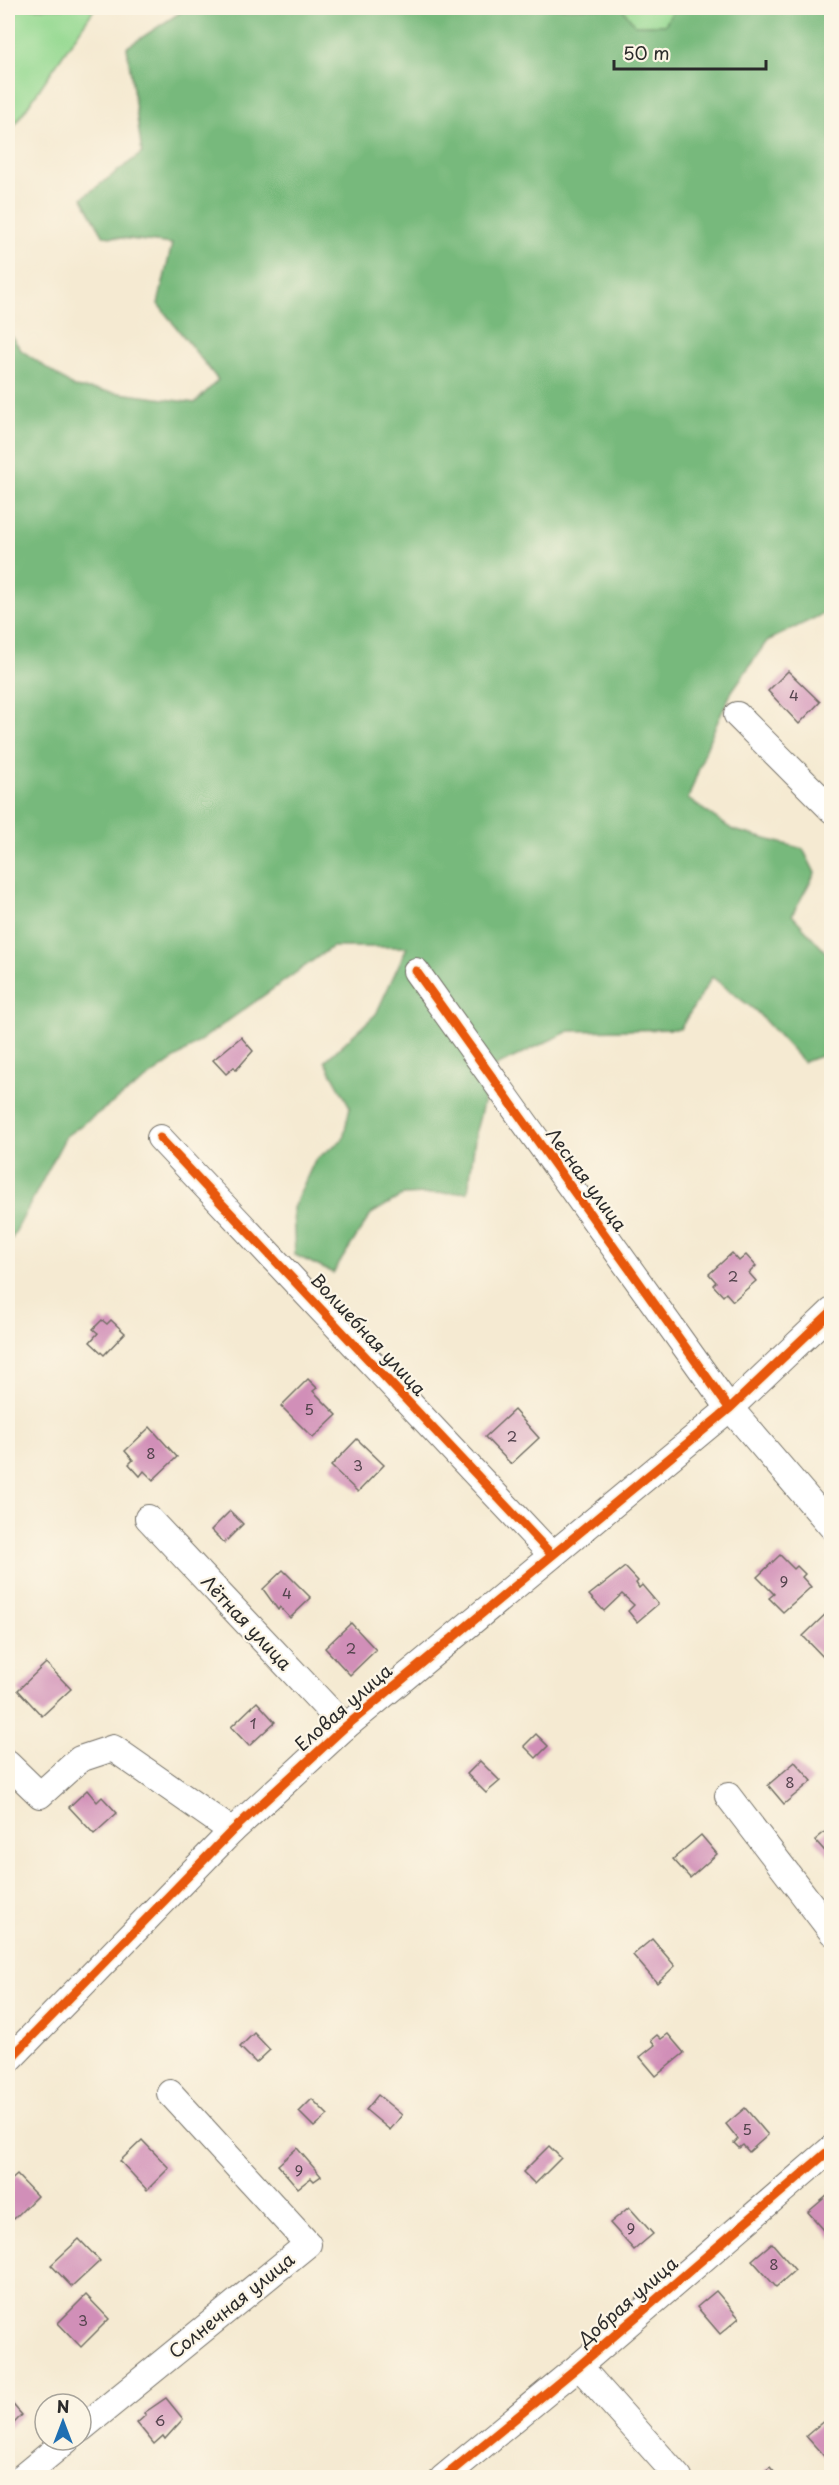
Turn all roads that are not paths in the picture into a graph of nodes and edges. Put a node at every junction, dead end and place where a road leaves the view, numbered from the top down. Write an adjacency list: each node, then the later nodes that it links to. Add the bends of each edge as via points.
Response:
1 (737, 715): 2 (street)
2 (831, 810)
3 (416, 971): 6 (street, Лесная улица)
4 (160, 1138): 9 (street, Волшебная улица)
5 (831, 1311): 6 (street, Еловая улица)
6 (729, 1408): 8 (street, Лесная улица); 9 (street, Еловая улица)
7 (148, 1518): 10 (street, Лётная улица)
8 (831, 1527)
9 (552, 1555): 10 (street, Еловая улица)
10 (345, 1727): 13 (street, Еловая улица)
11 (8, 1764): 13 (street, via 40,1795 80,1759 113,1748)
12 (728, 1796): 14 (street)
13 (232, 1831): 15 (street, Еловая улица)
14 (831, 1932)
15 (8, 2061)
16 (170, 2093): 19 (street, Солнечная улица, via 308,2244)
17 (831, 2148): 18 (street, Добрая улица)
18 (579, 2366): 22 (street, Добрая улица); 23 (street)
19 (93, 2419)
20 (52, 2452): 21 (street)
21 (21, 2478)
22 (443, 2478)
23 (679, 2478)

